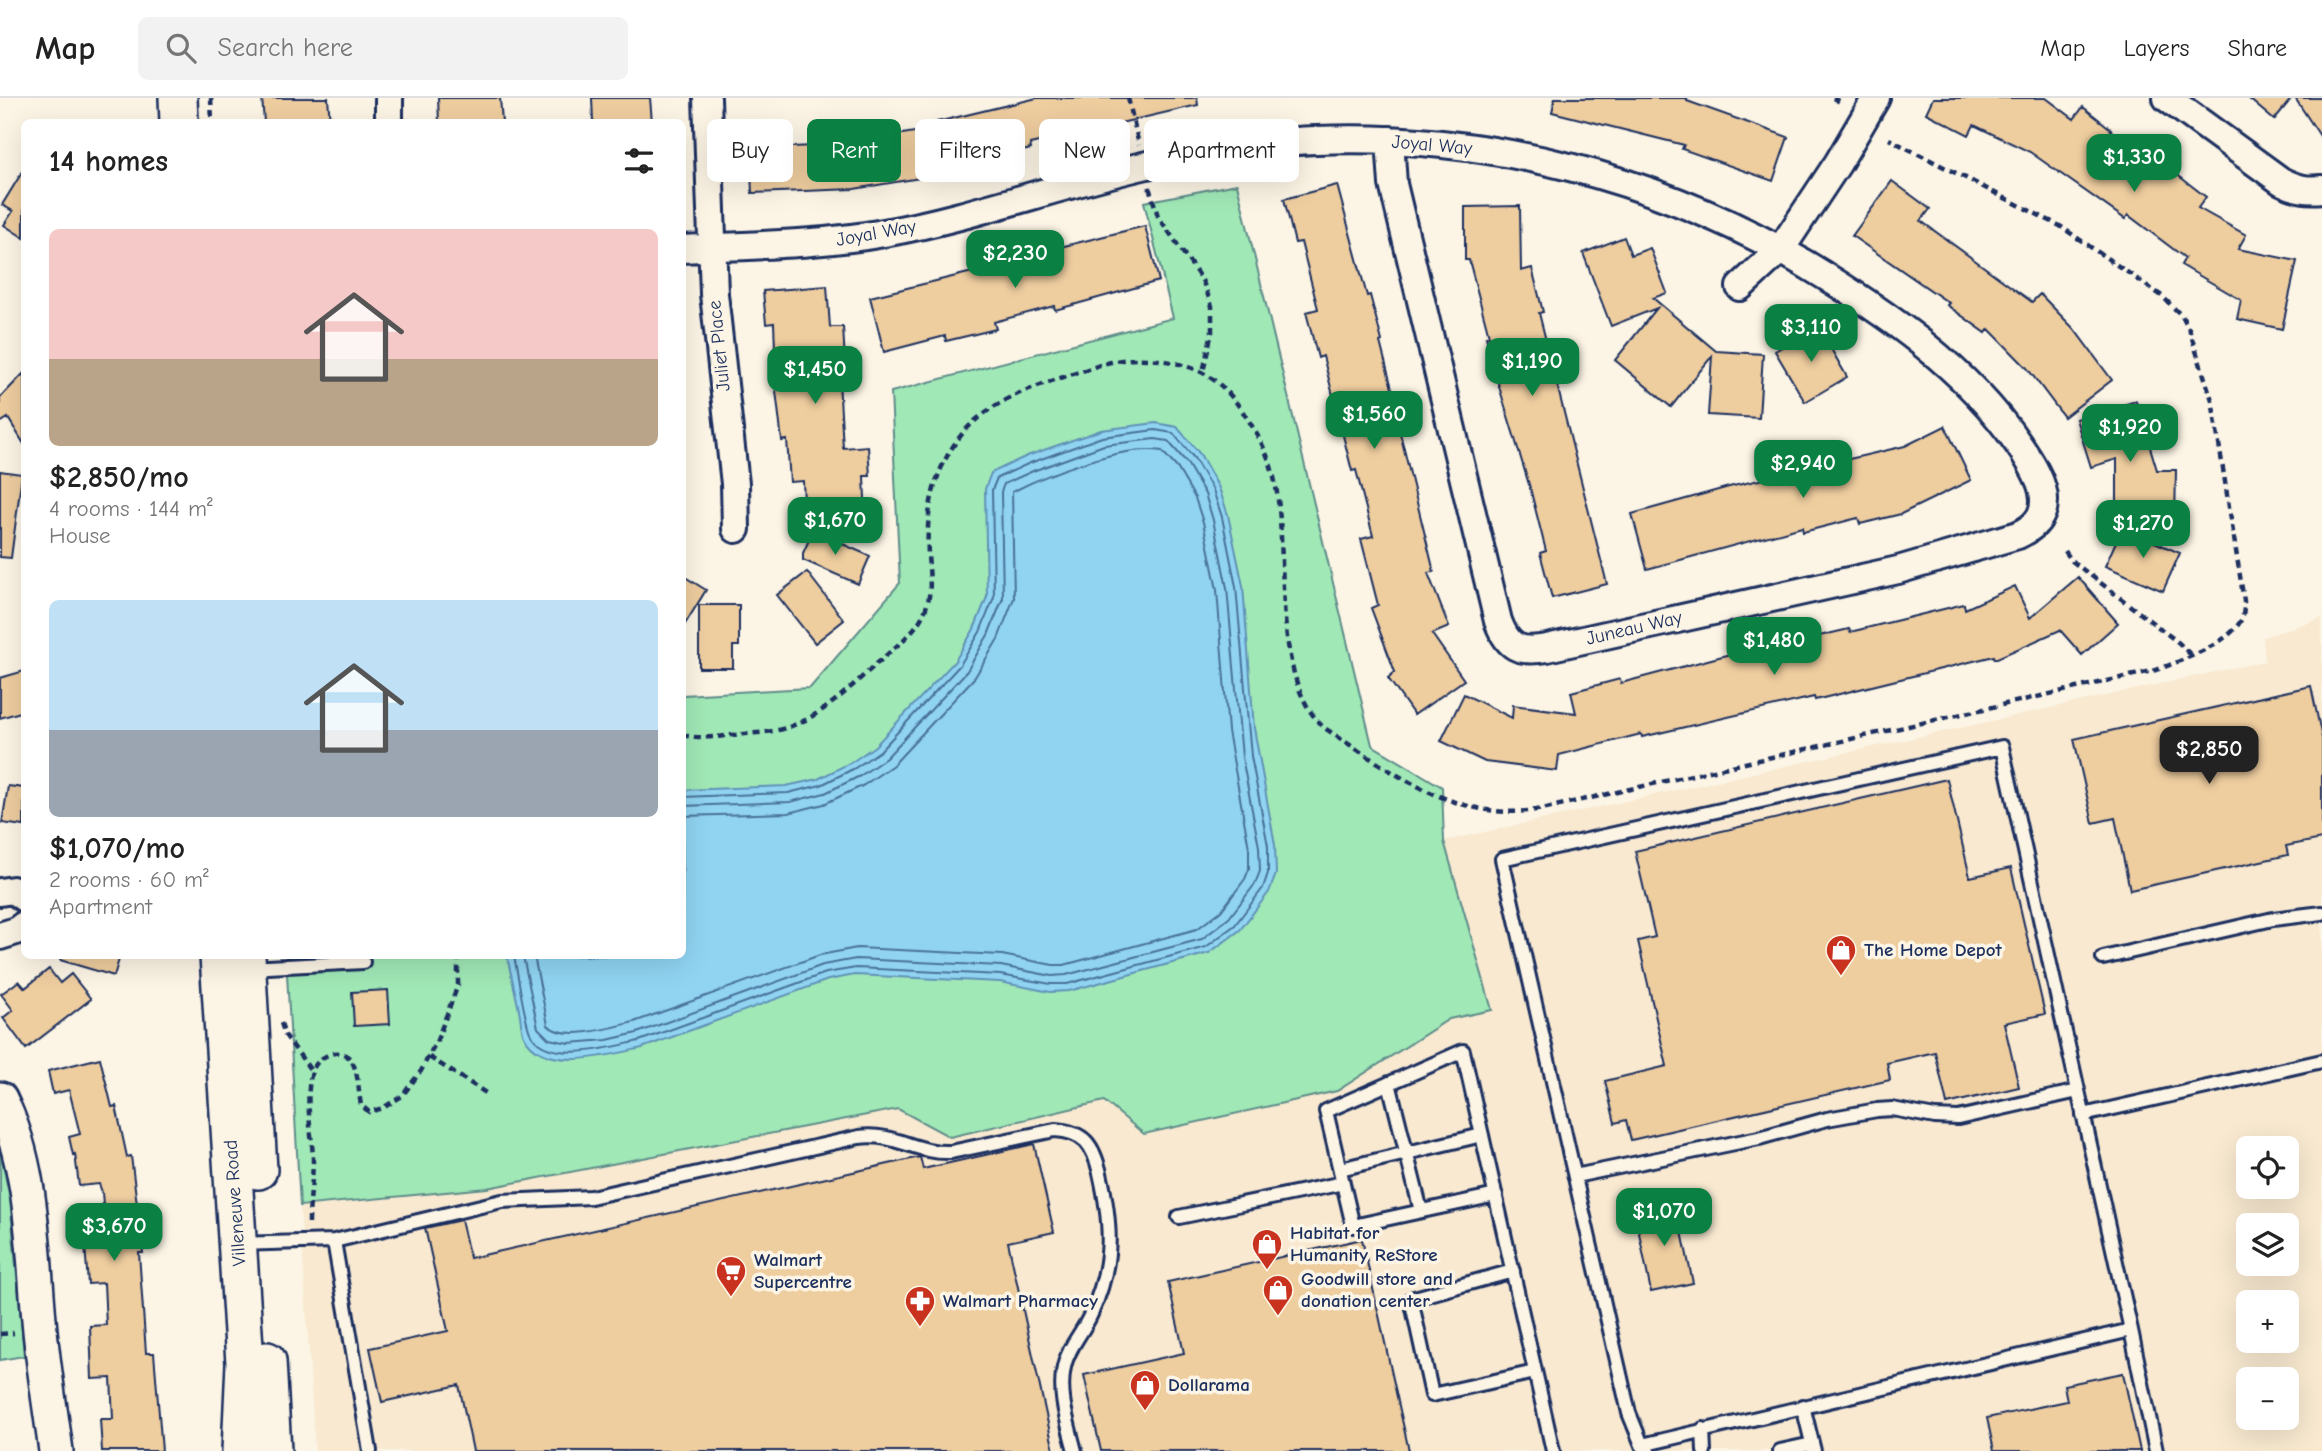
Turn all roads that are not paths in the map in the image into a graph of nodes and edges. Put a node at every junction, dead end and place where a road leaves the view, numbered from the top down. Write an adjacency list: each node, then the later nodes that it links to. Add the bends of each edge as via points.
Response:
1 (178, 98): 6 (main road)
2 (389, 98): 7 (street)
3 (708, 98): 10 (street)
4 (1876, 98): 12 (street)
5 (2167, 98): 9 (street, via 2281,181 2292,187)
6 (179, 119)
7 (389, 119)
8 (1390, 140): 10 (street, Joyal Way, via 1245,146 1144,166 883,233 809,243); 12 (street, Joyal Way, via 1506,153 1576,169 1690,206); 12 (street, Juneau Way, via 1393,184 1498,621 1504,636 1517,648 1547,648 1898,570 2018,535 2038,521 2044,499 2040,479 2012,434 1973,388 1886,318)
9 (2322, 189)
10 (711, 247): 11 (street, Joyal Way); 14 (street, Juliet Place)
11 (686, 249)
12 (1781, 250): 13 (street)
13 (1740, 287)
14 (736, 529)
15 (0, 892): 16 (street, via 13,890)
16 (21, 896)
17 (2322, 913): 20 (lane, via 2273,919)
18 (21, 927): 19 (street)
19 (0, 936)
20 (2103, 958)
21 (233, 962): 22 (lane); 37 (main road, Villeneuve Road)
22 (363, 962)
23 (2322, 1061): 27 (lane)
24 (1389, 1083): 28 (lane, via 1463,1051); 29 (lane); 30 (lane, via 1326,1111)
25 (2078, 1091): 27 (lane); 31 (lane, via 1958,1118 1877,1110); 31 (lane, via 2002,747 1502,859)
26 (0, 1099): 45 (street, via 20,1151 27,1188)
27 (2083, 1115): 39 (lane)
28 (1482, 1135): 29 (lane); 33 (lane)
29 (1406, 1153): 30 (lane); 34 (lane)
30 (1340, 1169): 32 (lane)
31 (1575, 1176): 44 (lane, via 1629,1413)
32 (1343, 1183): 34 (lane, via 1353,1226); 35 (lane)
33 (1496, 1195): 34 (lane); 38 (lane)
34 (1421, 1211)
35 (1179, 1217)
36 (334, 1241): 37 (lane); 48 (lane); 49 (lane, via 502,1201 591,1197 859,1137 885,1136 934,1153 1055,1130 1073,1131 1086,1140 1096,1159 1110,1243 1102,1282 1065,1364 1061,1387)
37 (250, 1244): 46 (main road, Villeneuve Road); 47 (main road, Villeneuve Road)
38 (1513, 1271): 40 (lane); 40 (lane, via 1411,1298 1432,1395)
39 (2131, 1330): 41 (lane); 53 (lane)
40 (1535, 1372): 50 (lane)
41 (1803, 1406): 42 (lane); 43 (lane)
42 (1703, 1429): 44 (lane); 51 (lane)
43 (1813, 1447): 52 (lane)
44 (1645, 1448)
45 (56, 1451)
46 (241, 1451)
47 (272, 1451)
48 (370, 1451)
49 (1074, 1451)
50 (1553, 1451)
51 (1704, 1451)
52 (1780, 1451)
53 (2156, 1451)

